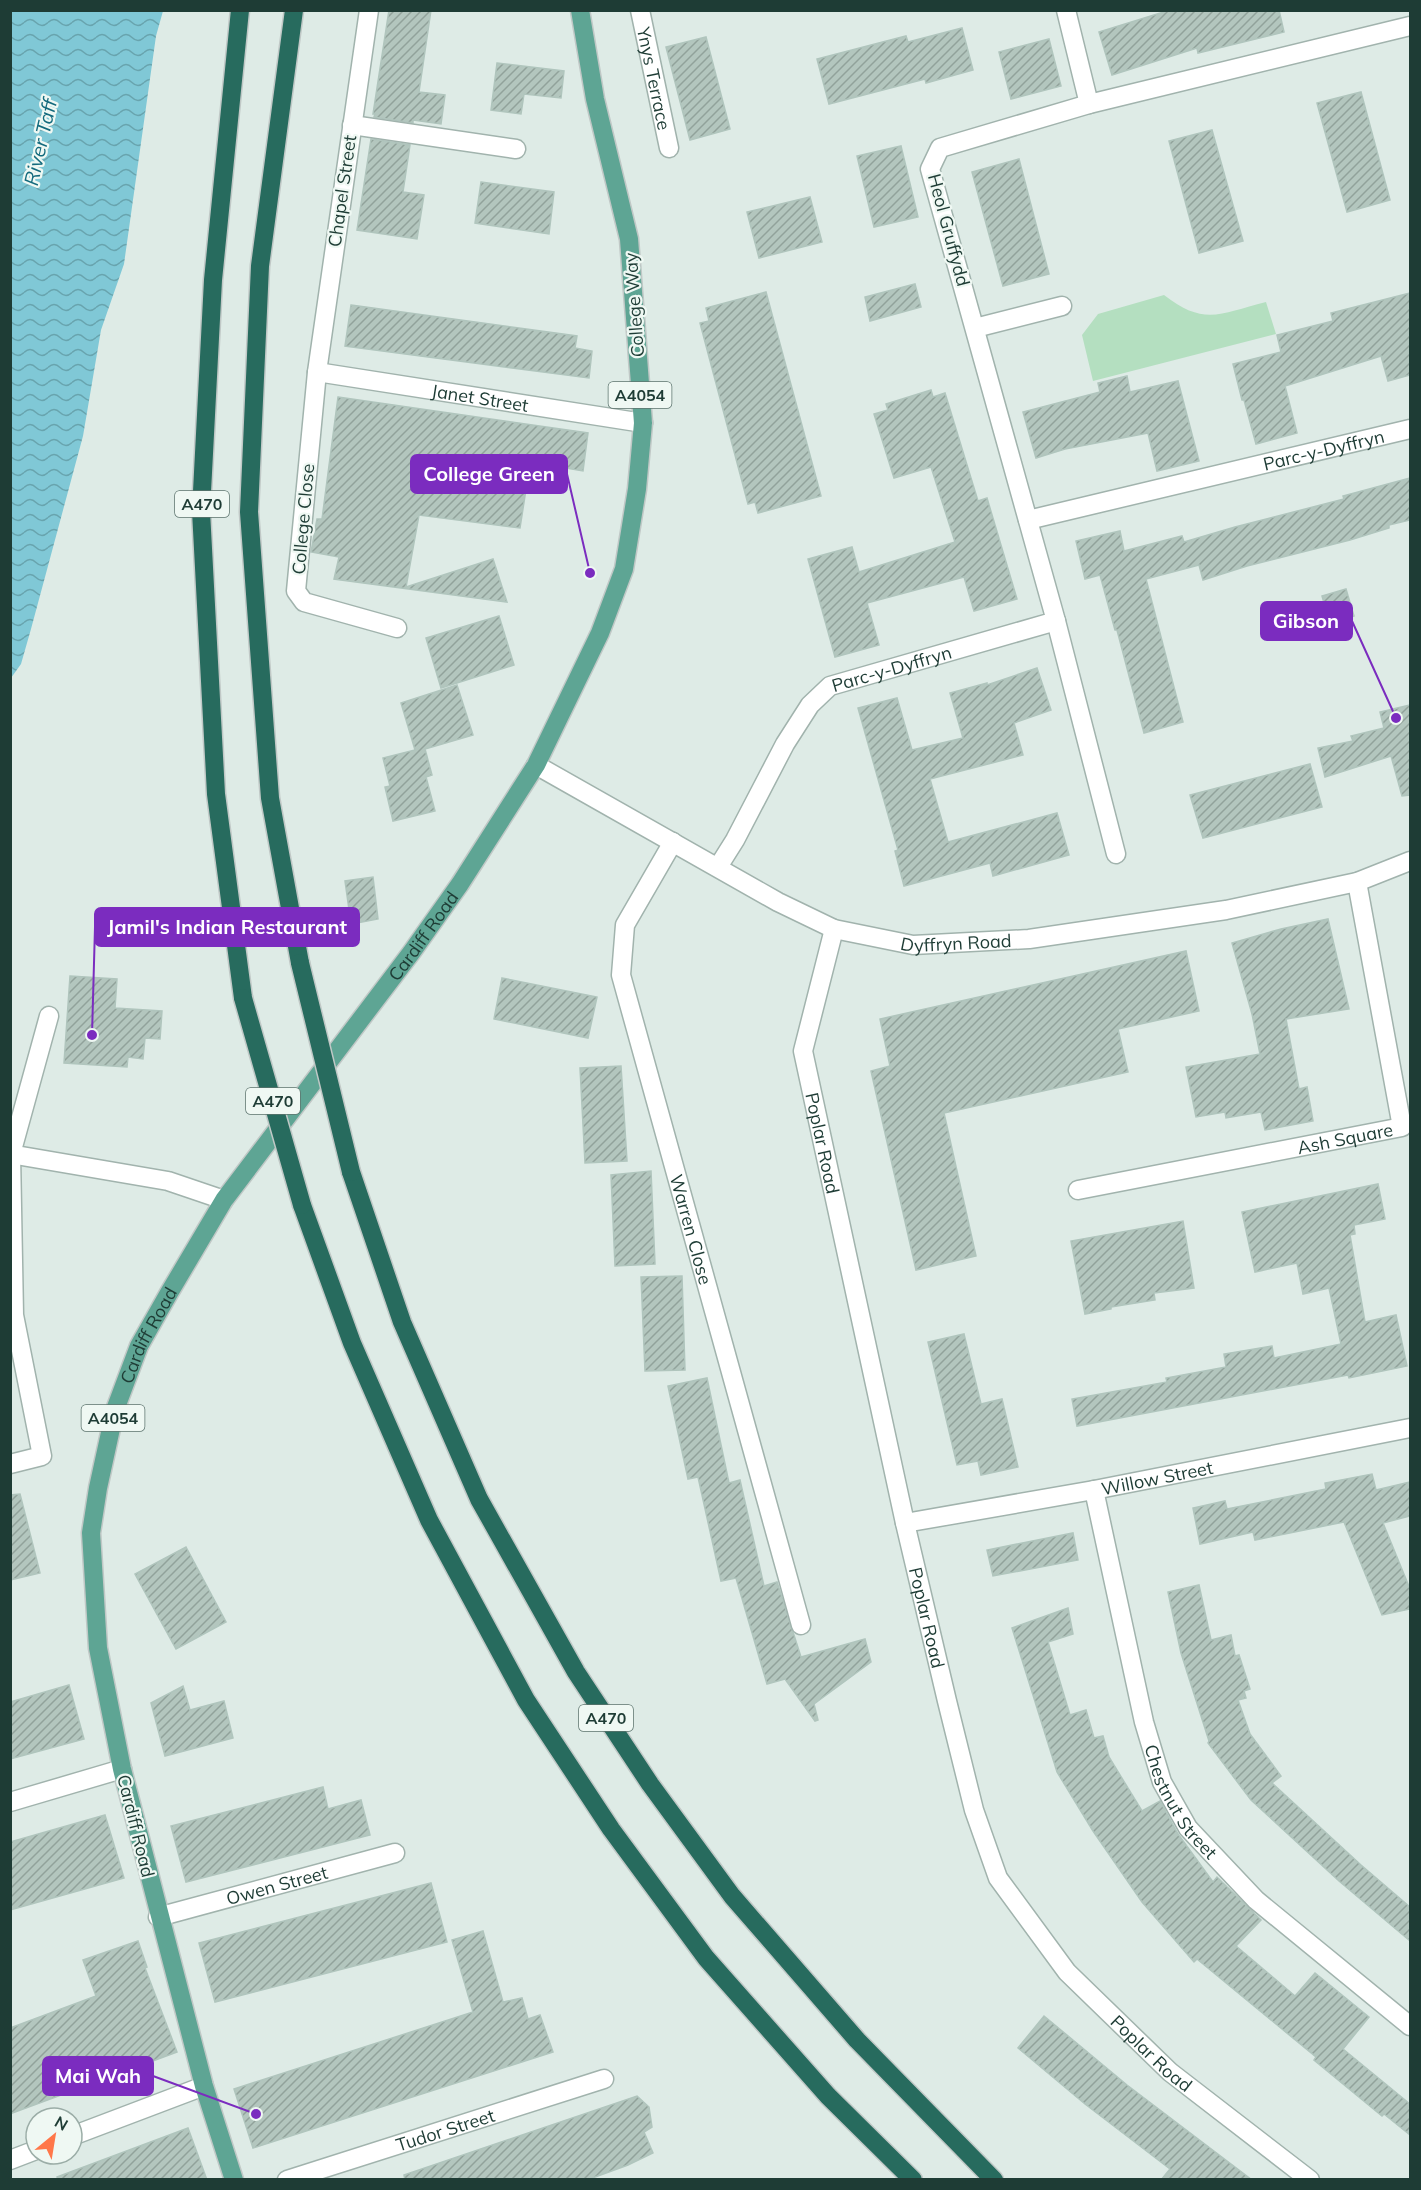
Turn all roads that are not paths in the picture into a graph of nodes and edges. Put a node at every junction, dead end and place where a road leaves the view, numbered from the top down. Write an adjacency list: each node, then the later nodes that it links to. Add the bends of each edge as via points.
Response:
1 (240, 10): 46 (highway, A470, bridge, via 213,280 201,511 216,794 243,998 302,1205 352,1344 429,1520 526,1700 611,1829 706,1958 828,2096)
2 (294, 10): 47 (highway, A470, bridge, via 260,266 249,512 270,798 300,963 351,1172 402,1322 479,1499 576,1672 650,1784 732,1896 857,2040)
3 (369, 10): 9 (street, Chapel Street)
4 (580, 10): 15 (main road, College Way / A4054, via 595,99 629,239)
5 (640, 10): 10 (street, Ynys Terrace)
6 (1066, 10): 8 (street)
7 (1410, 26): 8 (street, Heol Gruffydd)
8 (1089, 104): 13 (street, Heol Gruffydd, via 940,148 930,169)
9 (352, 125): 11 (street); 14 (street, Chapel Street)
10 (669, 148)
11 (516, 149)
12 (1062, 306): 13 (street)
13 (975, 328): 17 (street, Heol Gruffydd)
14 (317, 372): 15 (street, Janet Street); 19 (street, College Close, via 297,596 304,602)
15 (642, 423): 20 (main road, College Way / A4054, via 637,489 624,569 600,633)
16 (1410, 429): 17 (street, Parc-y-Dyffryn)
17 (1028, 520): 18 (street)
18 (1056, 621): 22 (street); 24 (street, Parc-y-Dyffryn, via 830,686 810,705 785,744)
19 (397, 628)
20 (536, 765): 21 (street, Dyffryn Road); 30 (main road, Cardiff Road / A4054, via 424,936)
21 (673, 842): 24 (street, Dyffryn Road); 35 (street, Warren Close, via 625,925 621,975)
22 (1116, 854)
23 (1410, 861): 25 (street, Dyffryn Road)
24 (718, 867): 26 (street, Dyffryn Road)
25 (1357, 882): 26 (street, Dyffryn Road, via 1226,910 1029,939 913,945); 29 (street, Ash Square, via 1402,1127)
26 (834, 929): 34 (street, Poplar Road, via 803,1051)
27 (49, 1016): 28 (street)
28 (11, 1154): 30 (street, via 168,1181); 32 (street, via 14,1315 42,1456)
29 (1078, 1190)
30 (224, 1200): 36 (main road, Cardiff Road / A4054, via 139,1346 115,1410 98,1488 91,1533 98,1648)
31 (1410, 1428): 33 (street, Willow Street)
32 (10, 1464)
33 (1094, 1490): 34 (street, Willow Street); 40 (street, Chestnut Street, via 1144,1722 1162,1782 1188,1828 1256,1900)
34 (905, 1523): 48 (street, Poplar Road, via 974,1810 998,1878 1067,1972 1170,2072)
35 (801, 1625)
36 (122, 1769): 37 (street); 39 (main road, Cardiff Road / A4054)
37 (10, 1802)
38 (395, 1853): 39 (street, Owen Street)
39 (158, 1917): 42 (main road, Cardiff Road / A4054)
40 (1410, 2026)
41 (604, 2079): 45 (street, Tudor Street)
42 (204, 2086): 43 (street); 44 (main road, Cardiff Road / A4054)
43 (84, 2131)
44 (234, 2180)
45 (287, 2180)
46 (913, 2180)
47 (994, 2180)
48 (1310, 2180)

